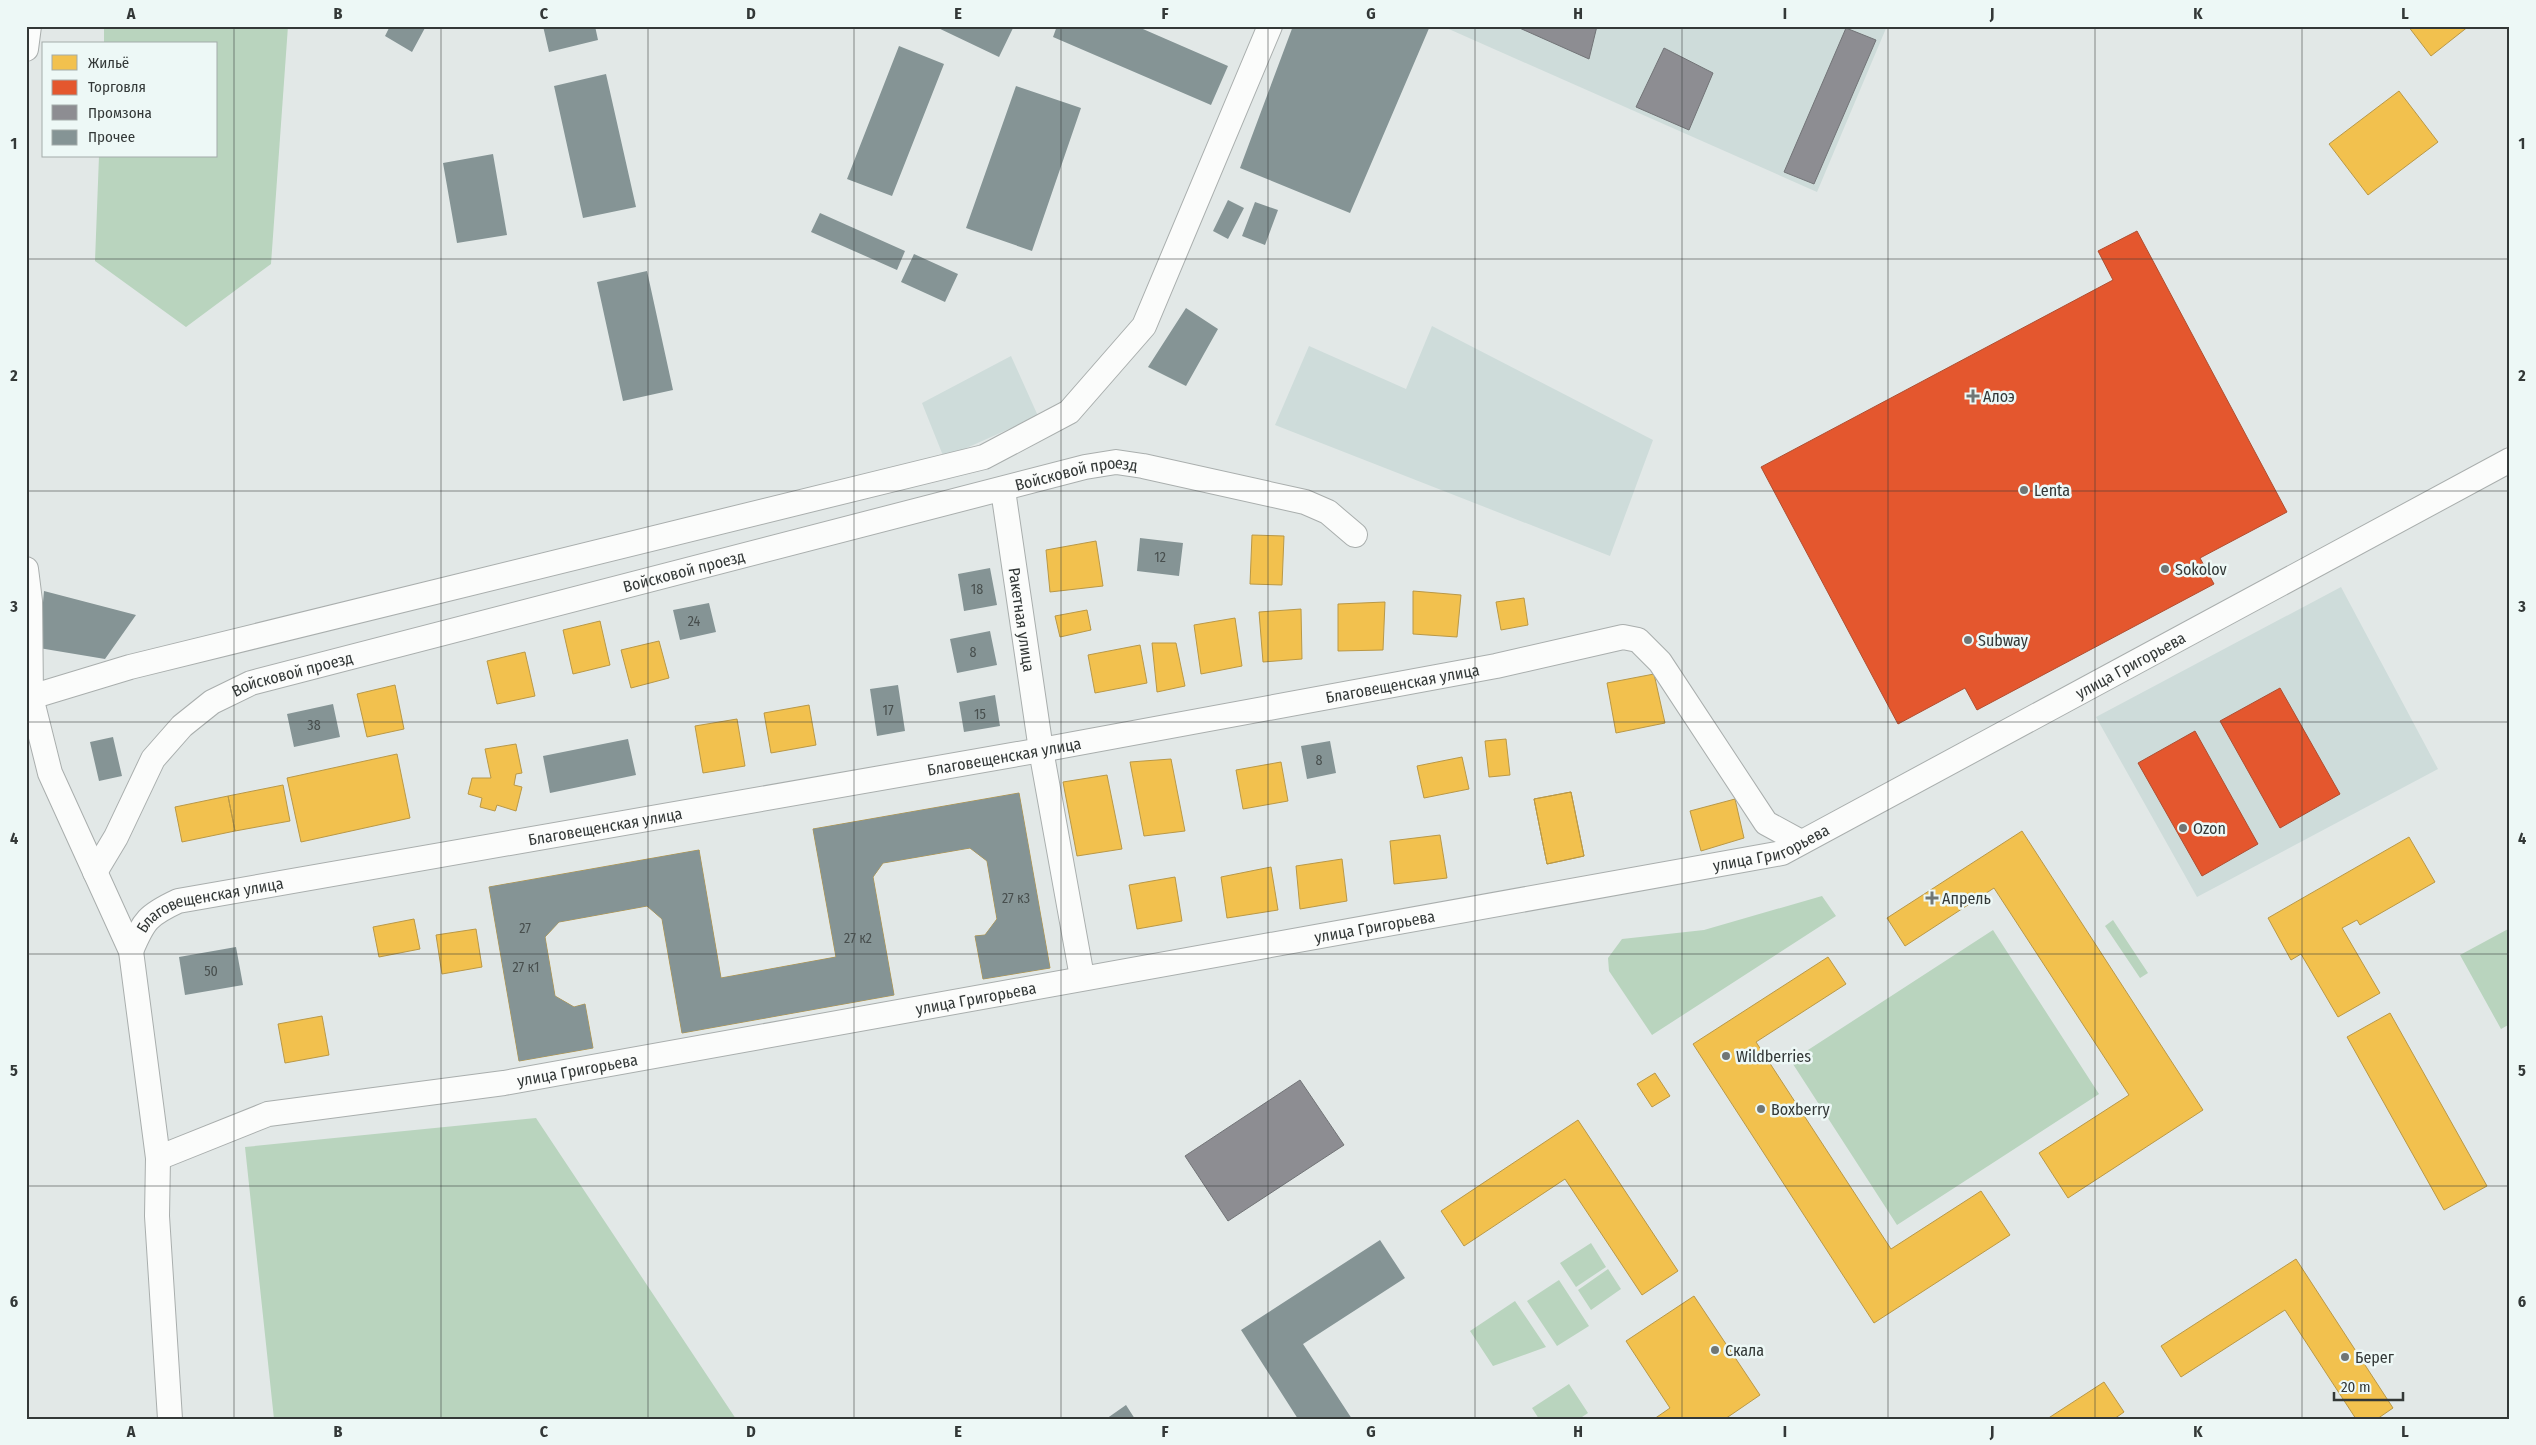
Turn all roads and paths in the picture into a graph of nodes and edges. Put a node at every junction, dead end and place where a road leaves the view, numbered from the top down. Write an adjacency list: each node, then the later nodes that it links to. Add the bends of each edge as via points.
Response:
1 (29, 26): 3 (street)
2 (1270, 26): 8 (street, via 1144,326 1069,412 984,457 139,664)
3 (26, 49)
4 (2510, 460): 10 (street, улица Григорьева)
5 (1003, 490): 6 (street, Войсковой проезд, via 1085,467 1116,462 1305,502 1328,512); 9 (street, Ракетная улица); 11 (street, Войсковой проезд, via 251,683 212,702 182,726 153,759 116,837)
6 (1355, 535)
7 (26, 569): 8 (street, via 30,601)
8 (31, 697): 11 (street, via 50,773)
9 (1041, 750): 10 (street, Благовещенская улица, via 1486,668 1623,638 1638,640 1660,662 1766,823); 12 (street, Благовещенская улица, via 178,901 154,913 140,928); 13 (street, Ракетная улица)
10 (1802, 842): 13 (street, улица Григорьева, via 1782,853)
11 (95, 872): 12 (street)
12 (131, 951): 14 (street)
13 (1082, 977): 14 (street, улица Григорьева, via 504,1082 268,1114)
14 (158, 1158): 15 (street, via 157,1216)
15 (170, 1419)

